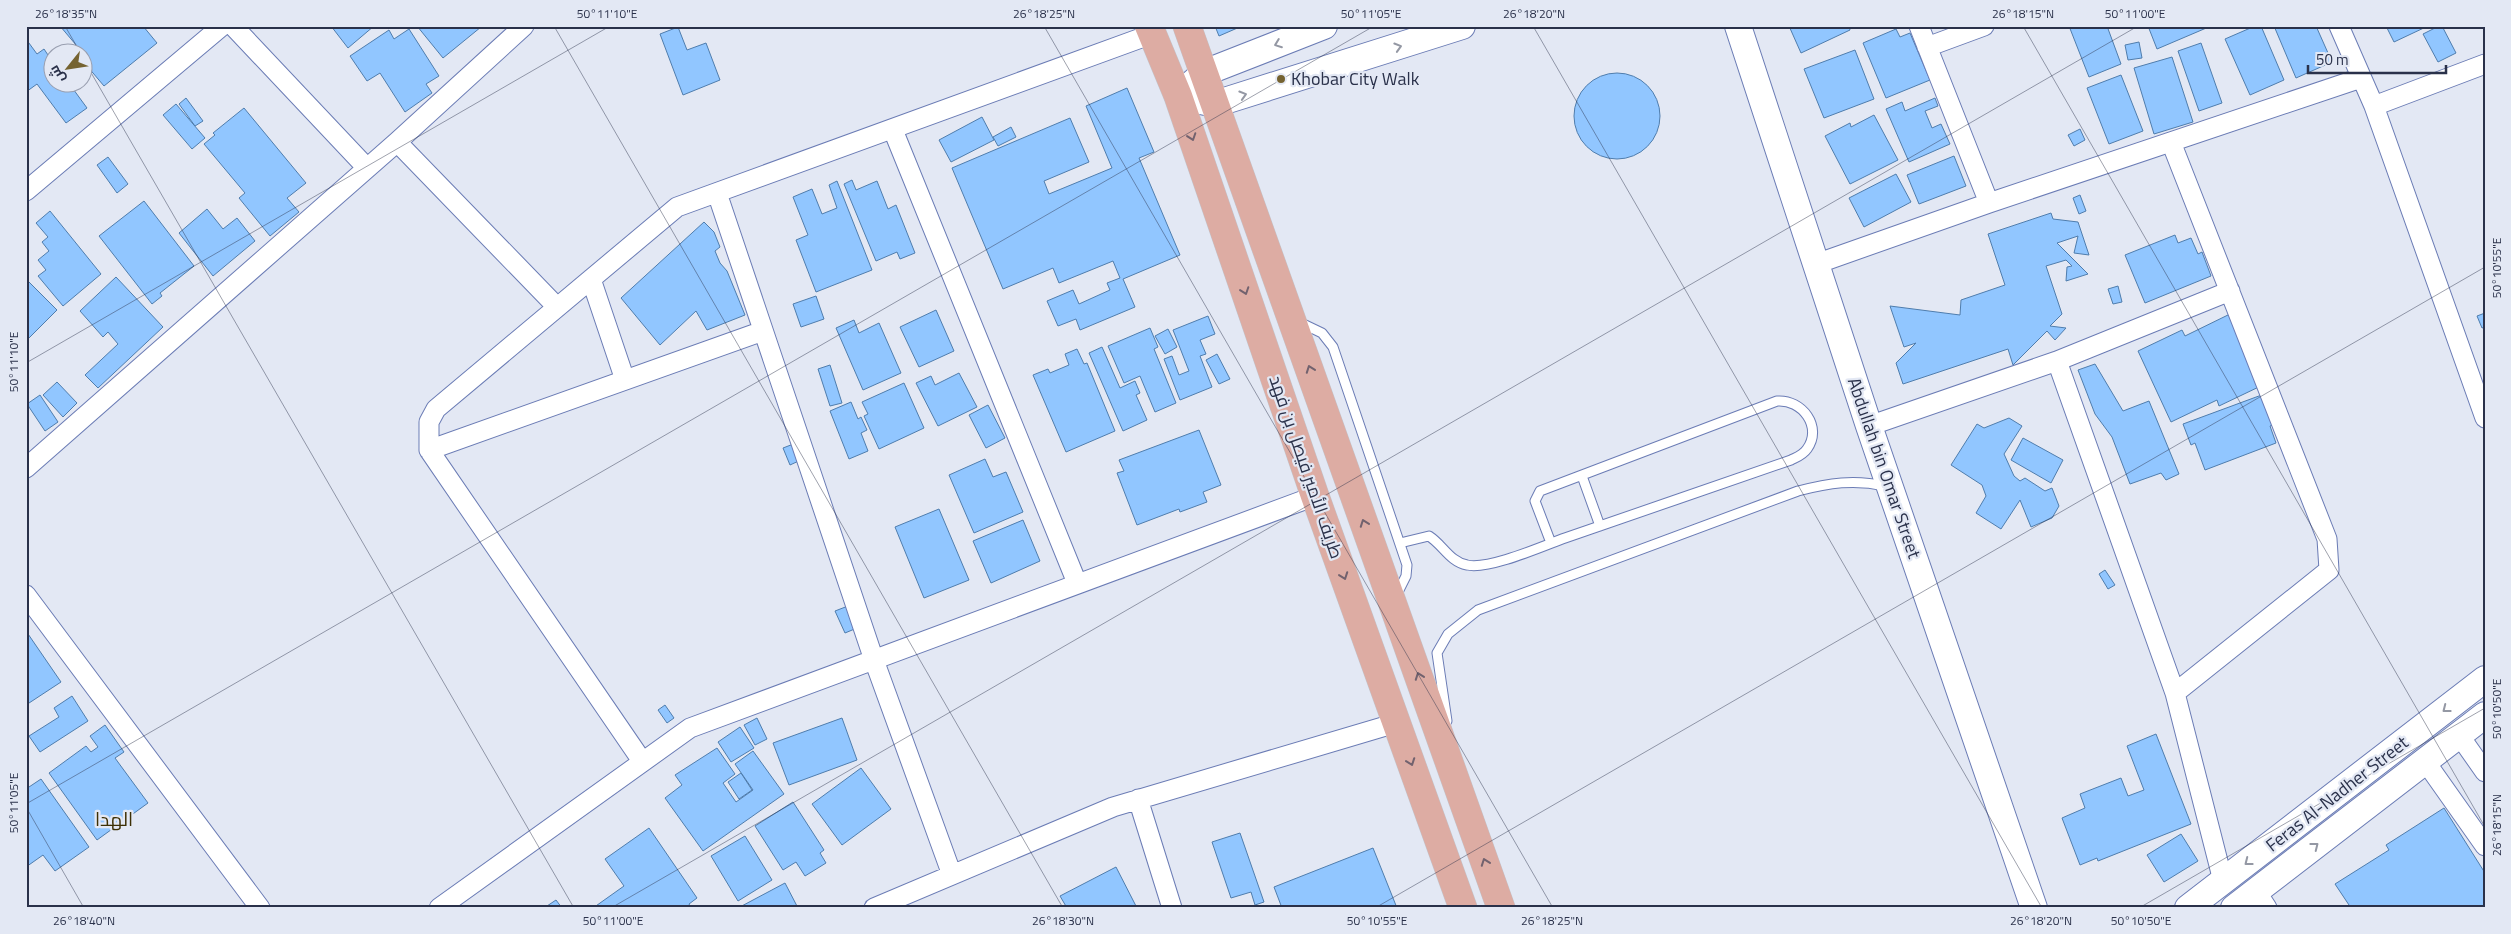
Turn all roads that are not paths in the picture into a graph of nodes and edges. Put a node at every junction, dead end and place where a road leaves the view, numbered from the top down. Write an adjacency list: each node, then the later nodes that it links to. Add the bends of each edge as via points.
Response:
1 (222, 26): 23 (street)
2 (233, 26): 22 (street)
3 (524, 26): 20 (street)
4 (1187, 26): 14 (main road, طريف الأمير فيصل بن فهد)
5 (1324, 26): 14 (street, one-way to 14)
6 (1462, 26): 17 (street, one-way to 6)
7 (1738, 26): 26 (street, Abdullah bin Omar Street)
8 (1919, 26): 12 (street)
9 (1984, 26): 12 (street)
10 (2339, 26): 15 (street)
11 (1151, 30): 16 (main road, طريف الأمير فيصل بن فهد); 19 (street)
12 (1927, 47): 25 (street)
13 (2485, 64): 18 (street)
14 (1204, 73): 16 (street); 17 (main road, طريف الأمير فيصل بن فهد)
15 (2362, 78): 18 (street); 21 (street)
16 (1178, 96): 17 (street); 40 (main road, طريف الأمير فيصل بن فهد, one-way to 40)
17 (1215, 104): 30 (main road, طريف الأمير فيصل بن فهد)
18 (2374, 106): 34 (street)
19 (893, 130): 24 (street); 44 (street)
20 (397, 142): 22 (street); 29 (street)
21 (2171, 142): 25 (street); 28 (street)
22 (366, 168): 37 (street)
23 (27, 188)
24 (717, 193): 27 (street, via 677,207); 31 (street)
25 (1989, 203): 26 (street)
26 (1816, 264): 35 (street, Abdullah bin Omar Street)
27 (591, 279): 29 (street); 33 (street)
28 (2230, 291): 32 (street); 49 (street, via 2327,539 2328,570)
29 (557, 307): 36 (street, via 436,410 429,422)
30 (1291, 318): 42 (lane, via 1322,333 1333,346); 46 (main road, طريف الأمير فيصل بن فهد, one-way to 30)
31 (764, 331): 33 (street); 47 (street)
32 (2057, 361): 35 (street); 49 (street)
33 (625, 380): 36 (street)
34 (2485, 418)
35 (1869, 426): 39 (street, Abdullah bin Omar Street)
36 (429, 450): 53 (street)
37 (26, 468)
38 (1582, 476): 41 (lane); 41 (lane, via 1777,401 1788,400 1804,410 1813,431 1808,448 1791,460); 43 (lane, via 1540,491 1537,495 1535,501)
39 (1890, 488): 56 (lane, via 1864,481 1826,484 1798,491 1478,610 1448,634 1437,653); 68 (street, Abdullah bin Omar Street)
40 (1315, 496): 44 (street); 51 (main road, طريف الأمير فيصل بن فهد, one-way to 51)
41 (1600, 526): 43 (lane)
42 (1400, 543): 43 (lane, via 1429,536 1440,543 1454,561 1468,566 1485,566); 46 (lane, via 1407,565 1406,576)
43 (1551, 543)
44 (1077, 583): 47 (street)
45 (26, 595): 62 (street)
46 (1393, 603): 56 (main road, طريف الأمير فيصل بن فهد, one-way to 46)
47 (874, 660): 53 (street, via 690,728); 59 (street)
48 (2485, 680): 60 (street, Feras Al-Nadher Street, one-way to 60)
49 (2175, 693): 60 (street)
50 (2485, 715): 52 (street, Feras Al-Nadher Street)
51 (1396, 723): 57 (street); 66 (main road, طريف الأمير فيصل بن فهد, one-way to 66)
52 (2460, 735): 54 (street, Feras Al-Nadher Street); 55 (street)
53 (642, 761): 63 (street)
54 (2425, 761): 58 (street); 61 (street, Feras Al-Nadher Street, one-way to 54)
55 (2485, 772)
56 (1455, 777): 67 (main road, طريف الأمير فيصل بن فهد, one-way to 56)
57 (1138, 799): 59 (street); 65 (street)
58 (2485, 846)
59 (952, 875): 64 (street)
60 (2223, 881): 69 (street, Feras Al-Nadher Street)
61 (2262, 900): 70 (street, Feras Al-Nadher Street)
62 (260, 908)
63 (439, 908)
64 (874, 908)
65 (1172, 908)
66 (1463, 908)
67 (1501, 908)
68 (2034, 908)
69 (2188, 908)
70 (2234, 908)

